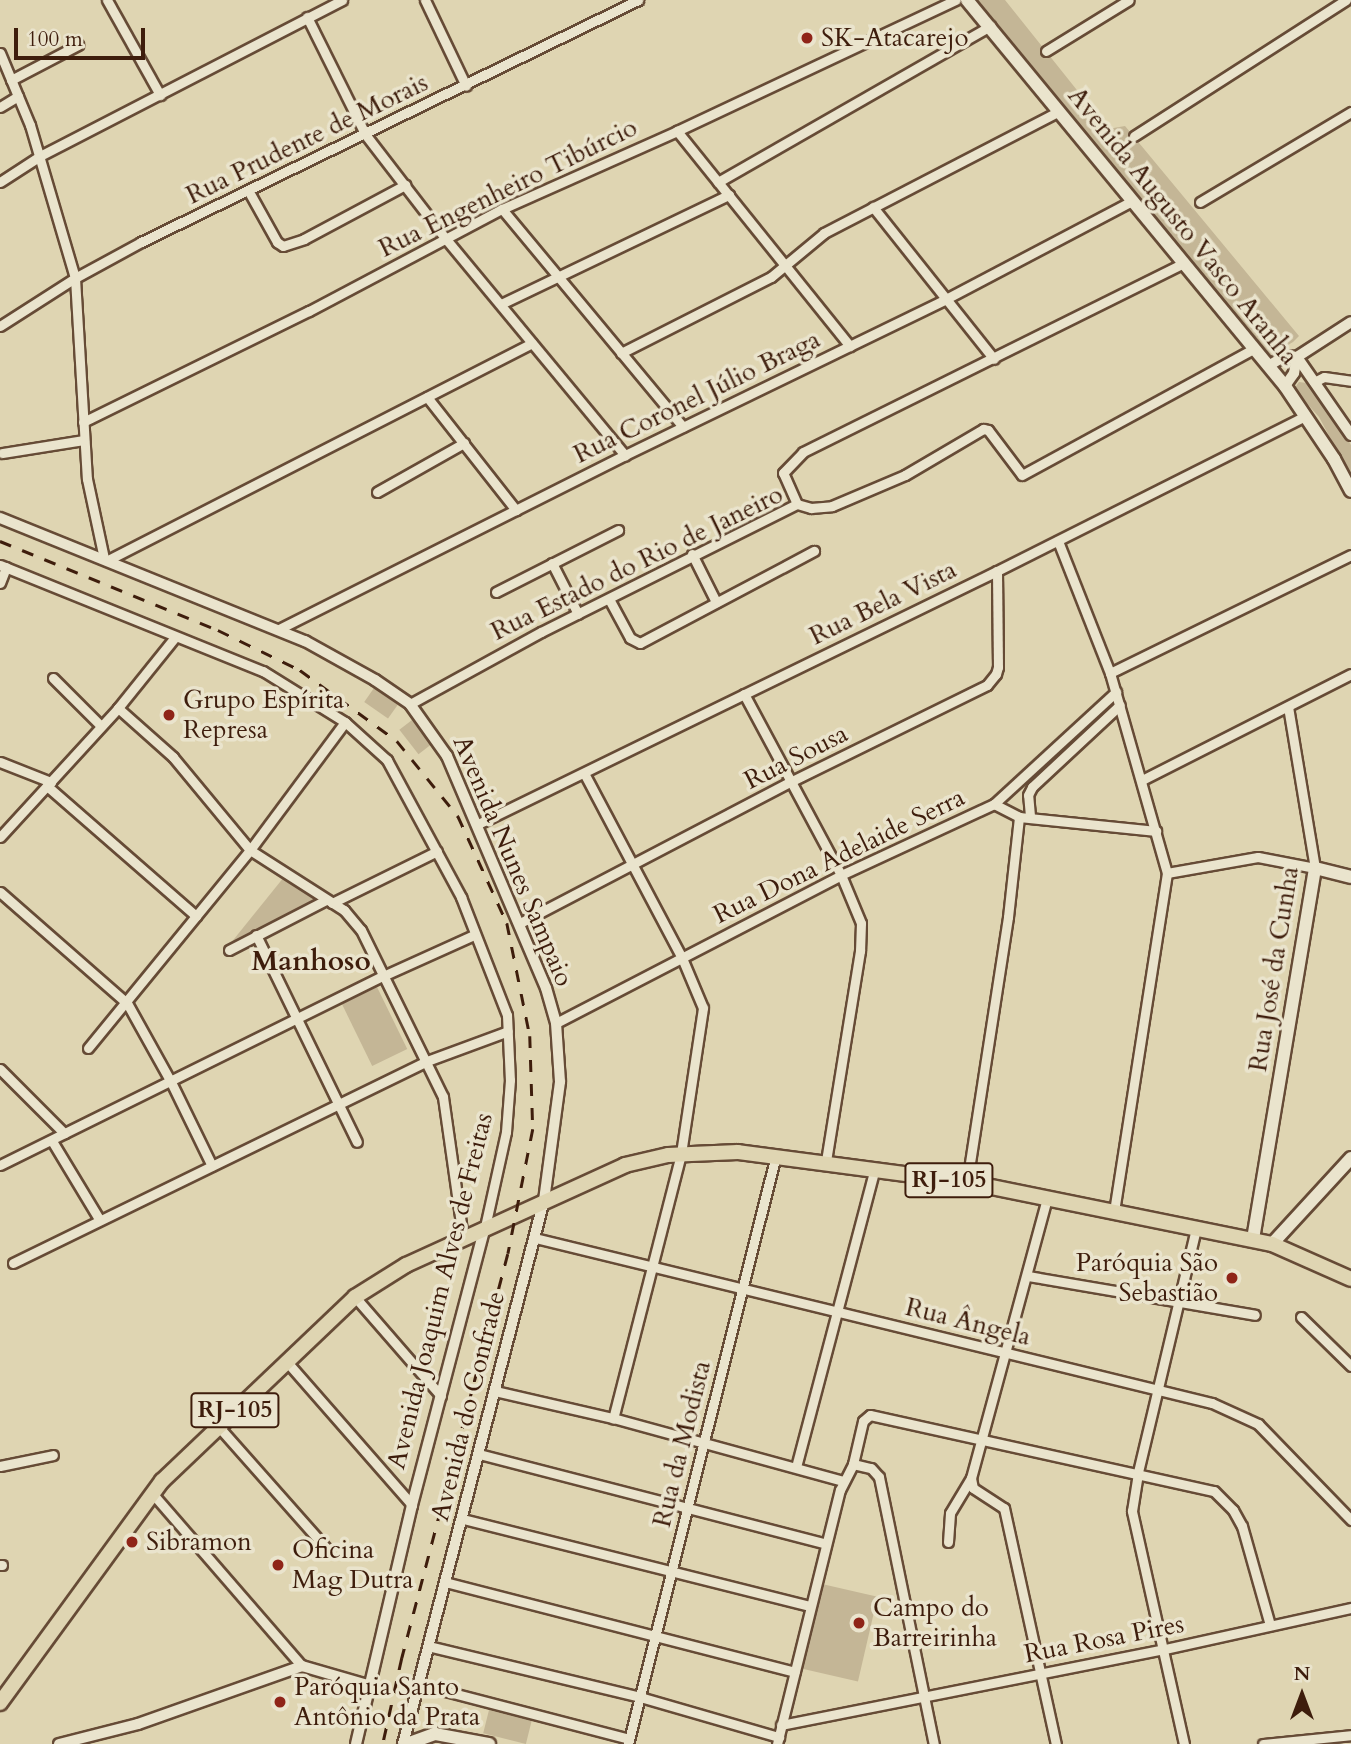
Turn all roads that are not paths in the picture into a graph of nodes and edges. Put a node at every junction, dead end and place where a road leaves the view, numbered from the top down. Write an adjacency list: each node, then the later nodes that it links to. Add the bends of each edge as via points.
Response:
1 (107, 0): 18 (street)
2 (315, 0): 10 (street)
3 (342, 0): 10 (street)
4 (425, 0): 17 (street)
5 (638, 0): 17 (street, Rua Prudente de Morais)
6 (956, 0): 23 (street, Rua Engenheiro Tibúrcio)
7 (967, 0): 12 (main road, Avenida Augusto Vasco Aranha)
8 (1129, 0): 14 (street)
9 (1346, 0): 25 (street)
10 (320, 11): 11 (street)
11 (307, 17): 18 (street); 24 (street)
12 (990, 26): 21 (main road, Avenida Augusto Vasco Aranha); 28 (street)
13 (78, 45): 16 (street)
14 (1046, 51)
15 (0, 53): 16 (street)
16 (11, 79): 19 (street)
17 (466, 86): 24 (street, Rua Prudente de Morais)
18 (160, 95): 26 (street)
19 (18, 96): 20 (street); 26 (street)
20 (0, 107)
21 (1059, 111): 32 (main road, Avenida Augusto Vasco Aranha); 34 (street)
22 (1351, 111): 33 (street)
23 (677, 131): 28 (street); 35 (street, Rua Engenheiro Tibúrcio)
24 (365, 134): 29 (street); 30 (street, Rua Prudente de Morais)
25 (1134, 136)
26 (40, 156): 27 (street); 40 (street)
27 (0, 182)
28 (718, 182): 31 (street)
29 (405, 185): 30 (street, via 295,244 283,246); 36 (street)
30 (248, 190): 40 (street, Rua Prudente de Morais)
31 (729, 195): 38 (street); 39 (street)
32 (1132, 201): 37 (main road, Avenida Augusto Vasco Aranha); 41 (street, Rua Coronel Júlio Braga)
33 (1200, 202)
34 (873, 207): 38 (street, via 824,233); 41 (street)
35 (502, 209): 36 (street, Rua Engenheiro Tibúrcio); 39 (street)
36 (446, 239): 42 (street); 59 (street, Rua Engenheiro Tibúrcio)
37 (1183, 263): 49 (main road, Avenida Augusto Vasco Aranha); 52 (street)
38 (786, 267): 48 (street); 50 (street)
39 (558, 277): 42 (street); 50 (street)
40 (75, 278): 44 (street, Rua Prudente de Morais); 59 (street)
41 (946, 299): 48 (street, Rua Coronel Júlio Braga); 52 (street)
42 (501, 304): 47 (street)
43 (1351, 322): 45 (street)
44 (0, 326)
45 (1337, 330): 46 (street); 51 (street)
46 (1351, 334)
47 (533, 343): 57 (street); 65 (street)
48 (850, 346): 60 (street, Rua Coronel Júlio Braga)
49 (1253, 349): 53 (main road, Avenida Augusto Vasco Aranha); 68 (street, Rua Estado do Rio de Janeiro, via 1022,475 988,430 982,429 870,491 832,506)
50 (621, 353): 60 (street)
51 (1297, 357): 53 (street, via 1285,356); 55 (street); 56 (street, via 1294,373)
52 (994, 359): 68 (street, via 803,452 783,473)
53 (1268, 366): 56 (main road, Avenida Augusto Vasco Aranha)
54 (1351, 381): 55 (street, via 1324,377)
55 (1314, 382): 61 (street)
56 (1284, 386): 58 (main road, Avenida Augusto Vasco Aranha)
57 (427, 397): 63 (street); 76 (street)
58 (1305, 416): 66 (main road, Avenida Augusto Vasco Aranha); 72 (street, Rua Bela Vista)
59 (83, 422): 62 (street)
60 (683, 427): 65 (street, Rua Coronel Júlio Braga)
61 (1351, 435)
62 (84, 440): 64 (street); 76 (street, via 92,510)
63 (464, 443): 67 (street); 69 (street)
64 (2, 453)
65 (625, 454): 69 (street, Rua Coronel Júlio Braga)
66 (1351, 491)
67 (377, 492)
68 (797, 504): 74 (street, Rua Estado do Rio de Janeiro)
69 (516, 510): 85 (street, Rua Coronel Júlio Braga)
70 (0, 518): 76 (street, Avenida Nunes Sampaio)
71 (618, 530): 77 (street)
72 (1058, 541): 79 (street, Rua Bela Vista); 87 (street)
73 (814, 551): 83 (street)
74 (692, 554): 82 (street, Rua Estado do Rio de Janeiro); 83 (street)
75 (1351, 555): 87 (street)
76 (106, 559): 85 (street, Avenida Nunes Sampaio)
77 (552, 563): 81 (street); 84 (street)
78 (3, 566): 80 (street); 86 (street, Avenida Joaquim Alves de Freitas)
79 (997, 572): 91 (street, Rua Bela Vista); 101 (street, Rua Sousa, via 998,667 990,683)
80 (0, 583)
81 (496, 592)
82 (609, 598): 83 (street, via 636,643); 84 (street, Rua Estado do Rio de Janeiro)
83 (716, 602)
84 (578, 614): 92 (street, Rua Estado do Rio de Janeiro)
85 (279, 629): 92 (street, Avenida Nunes Sampaio)
86 (175, 637): 95 (street); 96 (street, Avenida Joaquim Alves de Freitas, via 263,671)
87 (1110, 673): 90 (street)
88 (1351, 674): 94 (street)
89 (53, 678): 97 (street)
90 (1116, 692): 93 (street); 103 (street)
91 (744, 694): 99 (street, Rua Bela Vista); 101 (street)
92 (410, 704): 106 (street, Avenida Nunes Sampaio, via 447,756)
93 (1120, 705): 100 (street); 104 (street, via 1032,787)
94 (1288, 707): 100 (street); 112 (street, Rua José da Cunha)
95 (118, 708): 97 (street); 109 (street, via 178,762)
96 (345, 722): 109 (street); 110 (street, Avenida Joaquim Alves de Freitas, via 387,760)
97 (100, 725): 102 (street)
98 (0, 762): 102 (street)
99 (583, 773): 106 (street, Rua Bela Vista); 111 (street)
100 (1142, 780): 107 (street)
101 (792, 781): 111 (street, Rua Sousa); 114 (street)
102 (49, 784): 108 (street); 118 (street)
103 (994, 804): 105 (street, Rua Dona Adelaide Serra); 114 (street, Rua Dona Adelaide Serra)
104 (1030, 816): 105 (street); 107 (street)
105 (1019, 817): 144 (street)
106 (478, 824): 119 (street, Avenida Nunes Sampaio)
107 (1156, 831): 113 (street)
108 (0, 837)
109 (250, 850): 117 (street); 118 (street)
110 (437, 851): 117 (street); 121 (street, Avenida Joaquim Alves de Freitas)
111 (633, 865): 119 (street, Rua Sousa); 123 (street)
112 (1315, 868): 113 (street, via 1258,857); 115 (main road); 153 (main road, Rua José da Cunha)
113 (1167, 873): 147 (street)
114 (841, 875): 123 (street, Rua Dona Adelaide Serra); 140 (street, via 861,923 861,943)
115 (1351, 877)
116 (0, 892): 125 (street)
117 (329, 902): 120 (street); 124 (street, via 350,915 361,930)
118 (196, 916): 125 (street)
119 (520, 923): 127 (street, Avenida Nunes Sampaio)
120 (256, 934): 122 (street); 126 (street)
121 (474, 935): 124 (street); 128 (street, Avenida Joaquim Alves de Freitas, via 502,996)
122 (229, 950)
123 (682, 958): 127 (street, Rua Dona Adelaide Serra); 137 (street, via 703,1013)
124 (383, 976): 126 (street); 130 (street)
125 (127, 1003): 129 (street); 132 (street)
126 (299, 1017): 132 (street); 133 (street)
127 (556, 1023): 146 (street, Avenida Nunes Sampaio, via 559,1099)
128 (508, 1031): 130 (street); 149 (street, Avenida Joaquim Alves de Freitas, via 506,1132)
129 (88, 1048)
130 (427, 1061): 133 (street); 151 (street, via 447,1113)
131 (0, 1069): 134 (street)
132 (171, 1082): 134 (street); 142 (street)
133 (340, 1103): 136 (street); 142 (street)
134 (64, 1133): 135 (street)
135 (52, 1141): 141 (street); 148 (street)
136 (357, 1142)
137 (681, 1154): 138 (main road, RJ-105); 146 (main road, RJ-105, via 625,1165); 156 (street)
138 (776, 1155): 140 (main road, RJ-105); 159 (street, Rua da Modista)
139 (1351, 1158): 154 (main road)
140 (826, 1162): 143 (main road, RJ-105)
141 (0, 1165)
142 (212, 1166): 148 (street)
143 (875, 1168): 144 (main road, RJ-105); 162 (street)
144 (967, 1182): 145 (main road, RJ-105)
145 (1047, 1199): 147 (main road, RJ-105); 157 (street)
146 (544, 1200): 149 (main road, RJ-105); 152 (street, Avenida do Confrade)
147 (1114, 1212): 150 (main road, RJ-105)
148 (99, 1219): 155 (street)
149 (485, 1227): 151 (main road, RJ-105); 170 (street, Avenida Joaquim Alves de Freitas)
150 (1196, 1228): 153 (main road, RJ-105); 161 (street)
151 (463, 1237): 160 (main road, RJ-105)
152 (535, 1238): 156 (street, Rua Ângela); 169 (street, Avenida do Confrade)
153 (1253, 1240): 154 (main road, RJ-105)
154 (1272, 1244): 158 (main road, RJ-105)
155 (13, 1263)
156 (653, 1268): 159 (street, Rua Ângela); 171 (street)
157 (1028, 1276): 161 (street); 165 (street)
158 (1351, 1279)
159 (743, 1289): 162 (street, Rua Ângela); 174 (street, Rua da Modista)
160 (355, 1297): 166 (main road, RJ-105); 170 (street)
161 (1178, 1302): 163 (street); 168 (street)
162 (837, 1312): 165 (street, Rua Ângela); 179 (street)
163 (1255, 1315)
164 (1301, 1317): 167 (street)
165 (1007, 1353): 168 (street, Rua Ângela); 173 (street)
166 (286, 1362): 172 (main road, RJ-105); 184 (street)
167 (1351, 1366)
168 (1158, 1388): 180 (street); 187 (street, Rua Ângela, via 1212,1403 1258,1424)
169 (495, 1391): 171 (street); 175 (street, Avenida do Confrade)
170 (441, 1396): 184 (street, Avenida Joaquim Alves de Freitas)
171 (613, 1418): 174 (street)
172 (218, 1426): 183 (main road, RJ-105); 190 (street)
173 (983, 1439): 177 (street, via 878,1414 863,1421); 180 (street); 181 (street)
174 (704, 1442): 179 (street); 185 (street, Rua da Modista)
175 (479, 1454): 185 (street); 186 (street, Avenida do Confrade)
176 (53, 1455): 178 (street)
177 (853, 1464): 182 (street); 205 (street, via 871,1468 879,1477)
178 (0, 1466)
179 (796, 1467): 182 (street)
180 (1138, 1472): 195 (street, via 1214,1491 1229,1504 1247,1538); 198 (street, via 1133,1525)
181 (971, 1478): 188 (street, via 950,1513); 201 (street, via 973,1488 1004,1507)
182 (844, 1481): 189 (street)
183 (152, 1493): 199 (street); 206 (main road, RJ-105)
184 (412, 1505): 203 (street, Avenida Joaquim Alves de Freitas)
185 (688, 1507): 189 (street); 191 (street, Rua da Modista)
186 (463, 1519): 191 (street); 192 (street, Avenida do Confrade)
187 (1351, 1520)
188 (948, 1542)
189 (826, 1544): 193 (street)
190 (327, 1549)
191 (671, 1571): 193 (street); 196 (street, Rua da Modista)
192 (445, 1581): 196 (street); 197 (street, Avenida do Confrade)
193 (810, 1606): 200 (street)
194 (1351, 1608): 195 (street, Rua Rosa Pires)
195 (1270, 1625): 198 (street, Rua Rosa Pires)
196 (656, 1635): 200 (street); 204 (street, Rua da Modista)
197 (428, 1646): 202 (street, Avenida do Confrade); 204 (street)
198 (1161, 1650): 201 (street, Rua Rosa Pires); 217 (street)
199 (302, 1666): 203 (street); 211 (street, via 149,1720)
200 (795, 1672): 207 (street)
201 (1040, 1674): 205 (street, Rua Rosa Pires); 216 (street)
202 (418, 1684): 210 (street); 213 (street, Avenida do Confrade)
203 (371, 1686): 212 (street, Avenida Joaquim Alves de Freitas)
204 (640, 1697): 209 (street); 210 (street, Rua da Modista)
205 (924, 1698): 207 (street, Rua Rosa Pires); 215 (street)
206 (0, 1703)
207 (782, 1725): 209 (street)
208 (1351, 1735): 218 (street)
209 (778, 1740)
210 (629, 1741)
211 (59, 1744)
212 (356, 1744)
213 (405, 1744): 214 (main road, via 435,1734)
214 (489, 1744)
215 (934, 1744)
216 (1056, 1744)
217 (1184, 1744)
218 (1263, 1744)

